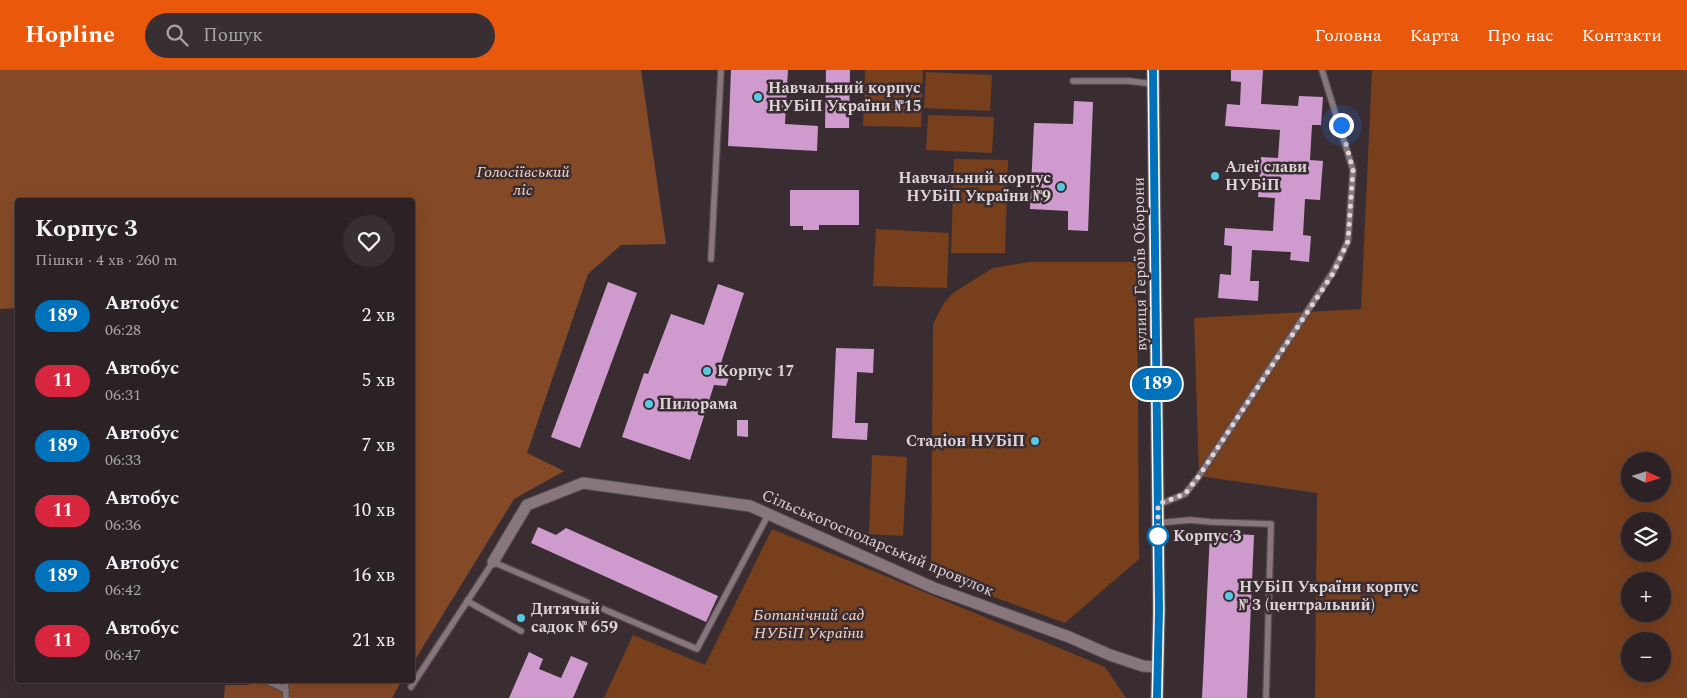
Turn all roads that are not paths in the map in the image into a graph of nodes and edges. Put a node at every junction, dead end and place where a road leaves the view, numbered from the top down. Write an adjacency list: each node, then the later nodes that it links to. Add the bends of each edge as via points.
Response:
1 (721, 70): 6 (lane)
2 (1153, 70): 5 (street, вулиця Героїв Оборони)
3 (1322, 70): 7 (lane, via 1353,170 1348,241 1334,272 1199,476 1185,494)
4 (1073, 81): 5 (lane)
5 (1153, 84): 7 (street, вулиця Героїв Оборони)
6 (711, 259)
7 (1158, 504): 9 (street, вулиця Героїв Оборони)
8 (768, 515): 10 (street, Сільськогосподарський провулок, via 750,506 583,483 527,505); 10 (lane, via 697,650); 13 (street, Сільськогосподарський провулок, via 934,588 1110,655 1143,666)
9 (1158, 523): 13 (street, вулиця Героїв Оборони); 22 (lane, via 1202,520 1271,524)
10 (493, 562): 11 (lane, Сільськогосподарський провулок)
11 (466, 602): 12 (lane); 14 (lane, Сільськогосподарський провулок)
12 (521, 631)
13 (1158, 667): 21 (street, вулиця Героїв Оборони)
14 (415, 679)
15 (271, 683): 19 (lane)
16 (285, 683): 19 (lane)
17 (413, 683): 18 (lane, Сільськогосподарський провулок)
18 (410, 687)
19 (286, 690): 20 (lane)
20 (286, 698)
21 (1157, 698)
22 (1266, 698)

